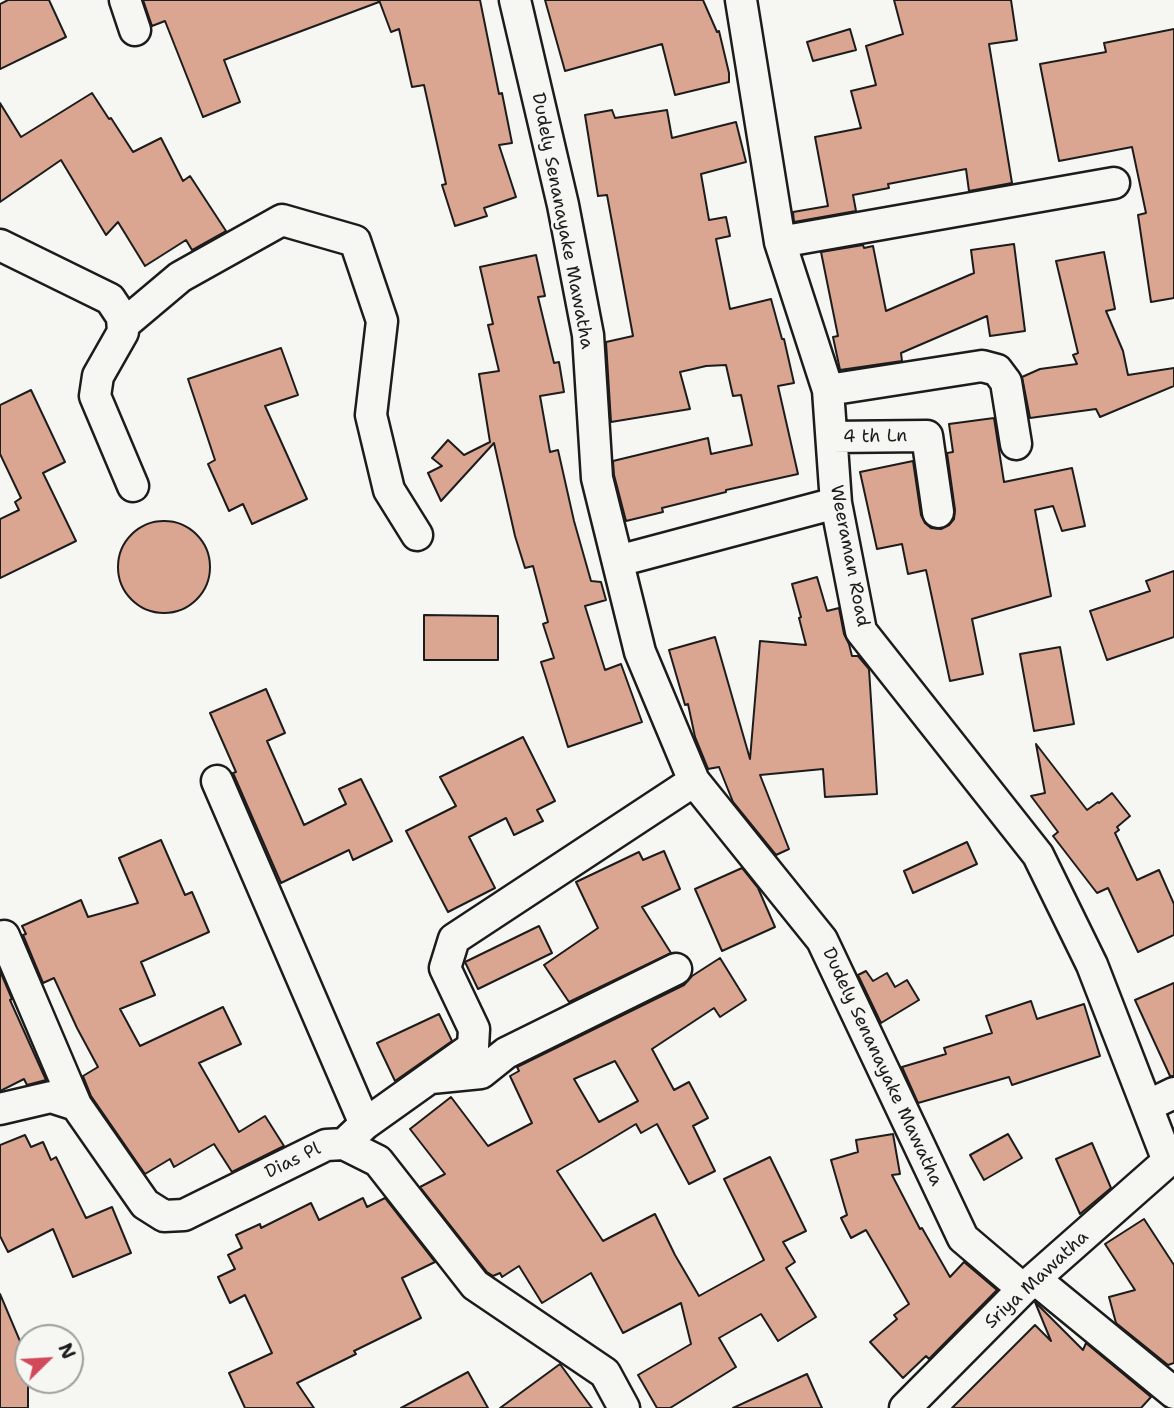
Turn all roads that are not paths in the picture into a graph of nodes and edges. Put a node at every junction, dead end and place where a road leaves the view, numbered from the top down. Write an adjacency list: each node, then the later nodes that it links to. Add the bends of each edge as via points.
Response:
1 (125, 0): 4 (street)
2 (515, 0): 16 (street, Dudely Senanayake Mawatha, via 588,335 597,478)
3 (741, 0): 6 (street, Weeraman Road)
4 (135, 30)
5 (1114, 183): 6 (street)
6 (780, 242): 9 (street, Weeraman Road)
7 (0, 245): 8 (street, via 110,299)
8 (122, 325): 12 (street, via 123,332 98,376 95,396); 15 (street, via 180,277 282,220 355,241 382,321 371,415 389,490)
9 (828, 390): 10 (street, Weeraman Road); 11 (street, via 982,366 997,370 1006,382)
10 (831, 437): 13 (street, Weeraman Road); 14 (street, 4 th Ln, via 926,436)
11 (1016, 444)
12 (133, 486)
13 (836, 503): 16 (street); 24 (street, Weeraman Road, via 861,631 1038,855 1092,965)
14 (938, 512)
15 (417, 535)
16 (618, 561): 18 (street, Dudely Senanayake Mawatha, via 640,652)
17 (217, 781): 26 (street)
18 (694, 781): 21 (street, via 454,939 445,968 474,1029 473,1047); 28 (street, Dudely Senanayake Mawatha, via 822,940 963,1238)
19 (4, 936): 23 (street, Dias Pl)
20 (676, 969): 21 (street, via 506,1053 481,1073)
21 (430, 1078): 26 (street)
22 (1174, 1093): 24 (street)
23 (76, 1105): 25 (street, via 51,1097); 26 (street, Dias Pl, via 145,1204 164,1216 184,1215)
24 (1147, 1106): 27 (street, Weeraman Road)
25 (0, 1109)
26 (355, 1134): 30 (street, Dias Pl, via 475,1284 605,1373)
27 (1171, 1159): 28 (street, Sriya Mawatha)
28 (1029, 1284): 29 (street, Dudely Senanayake Mawatha); 31 (street, Sriya Mawatha)
29 (1174, 1393)
30 (624, 1408)
31 (905, 1408)

